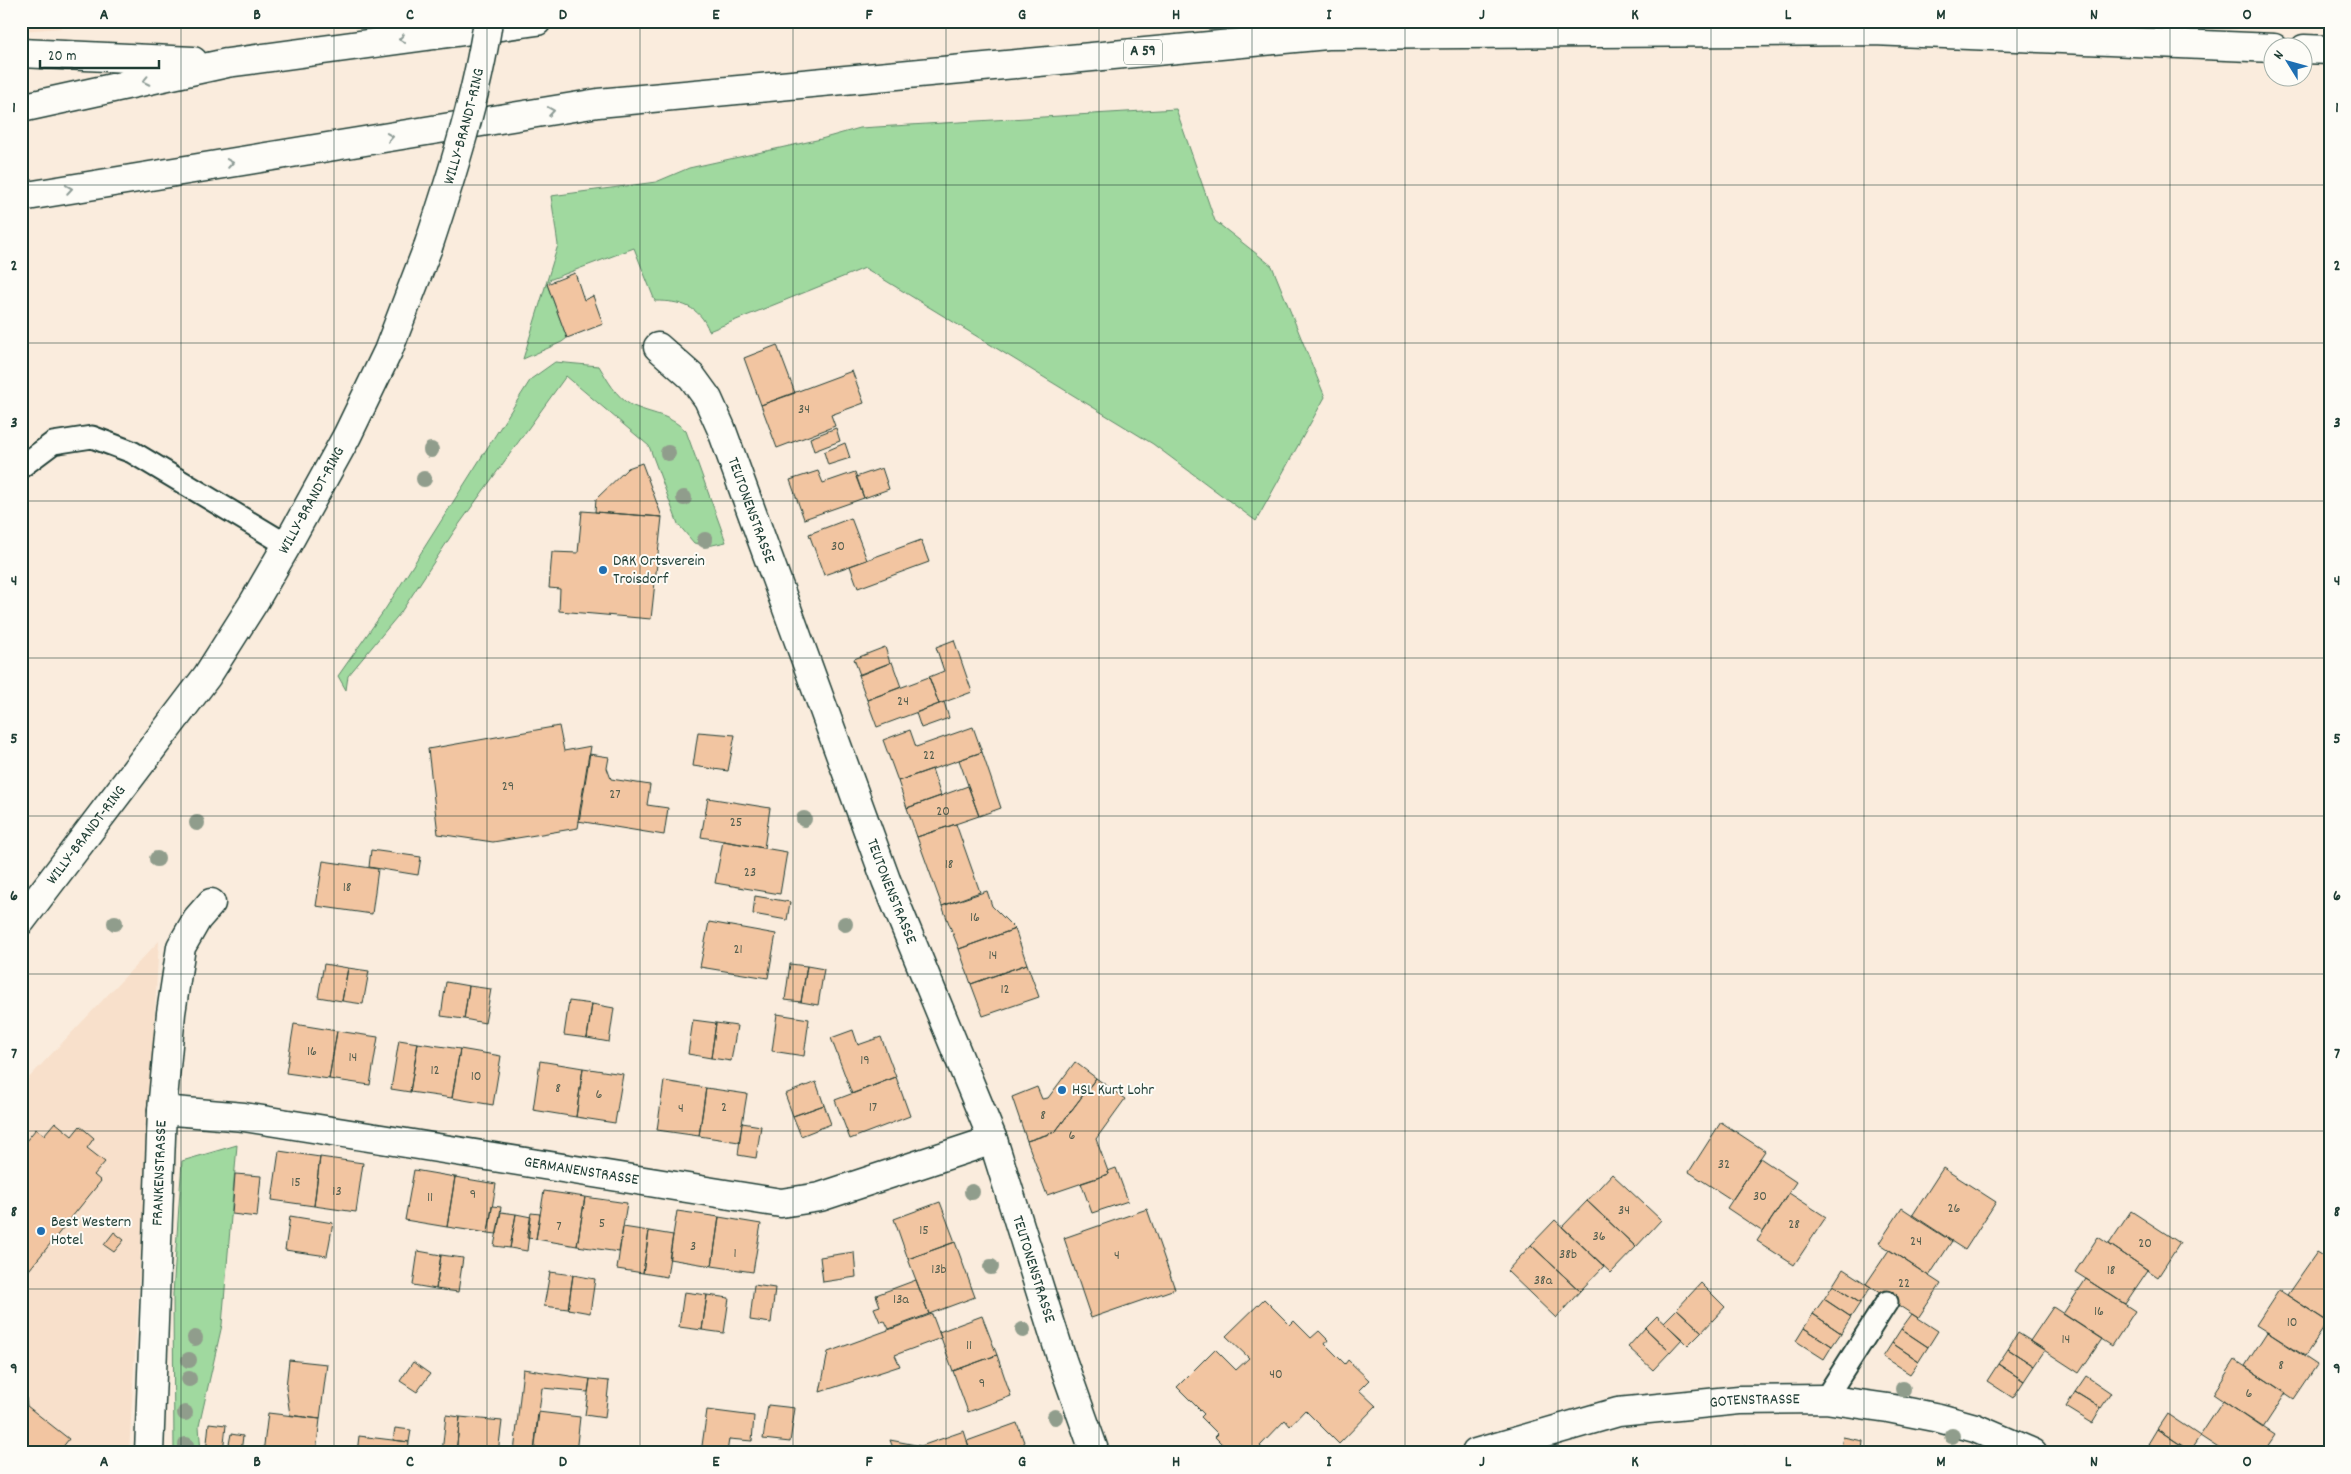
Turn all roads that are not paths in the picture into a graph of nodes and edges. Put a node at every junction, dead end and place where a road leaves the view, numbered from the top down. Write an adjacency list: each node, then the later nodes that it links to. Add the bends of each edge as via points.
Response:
1 (488, 21): 12 (main road, WILLY-BRANDT-RING, bridge, via 462,135 428,246 388,351 347,436)
2 (538, 21): 7 (main road, one-way to 7)
3 (2264, 48): 9 (main road, A 59, one-way to 3, via 598,103 1328,35 1873,31)
4 (2314, 49): 5 (main road)
5 (2330, 50)
6 (21, 53): 7 (main road)
7 (227, 63): 8 (main road, one-way to 8)
8 (21, 108)
9 (21, 196)
10 (658, 347): 16 (main road, TEUTONENSTRASSE, via 692,377 708,399 722,428 886,880)
11 (21, 467): 12 (lane, via 53,443 92,437 132,452)
12 (287, 545): 14 (main road, WILLY-BRANDT-RING, via 207,676)
13 (211, 902): 15 (main road, FRANKENSTRASSE, via 181,947)
14 (21, 922)
15 (162, 1110): 16 (main road, GERMANENSTRASSE, via 244,1116 780,1203 820,1197); 19 (main road, FRANKENSTRASSE)
16 (993, 1140): 20 (main road, TEUTONENSTRASSE, via 1062,1360)
17 (1887, 1302): 18 (lane)
18 (1825, 1399): 21 (main road, GOTENSTRASSE, via 1739,1400 1618,1412); 22 (main road, GOTENSTRASSE, via 1939,1418 1975,1428)
19 (149, 1453)
20 (1095, 1453)
21 (1476, 1453)
22 (2033, 1453)

